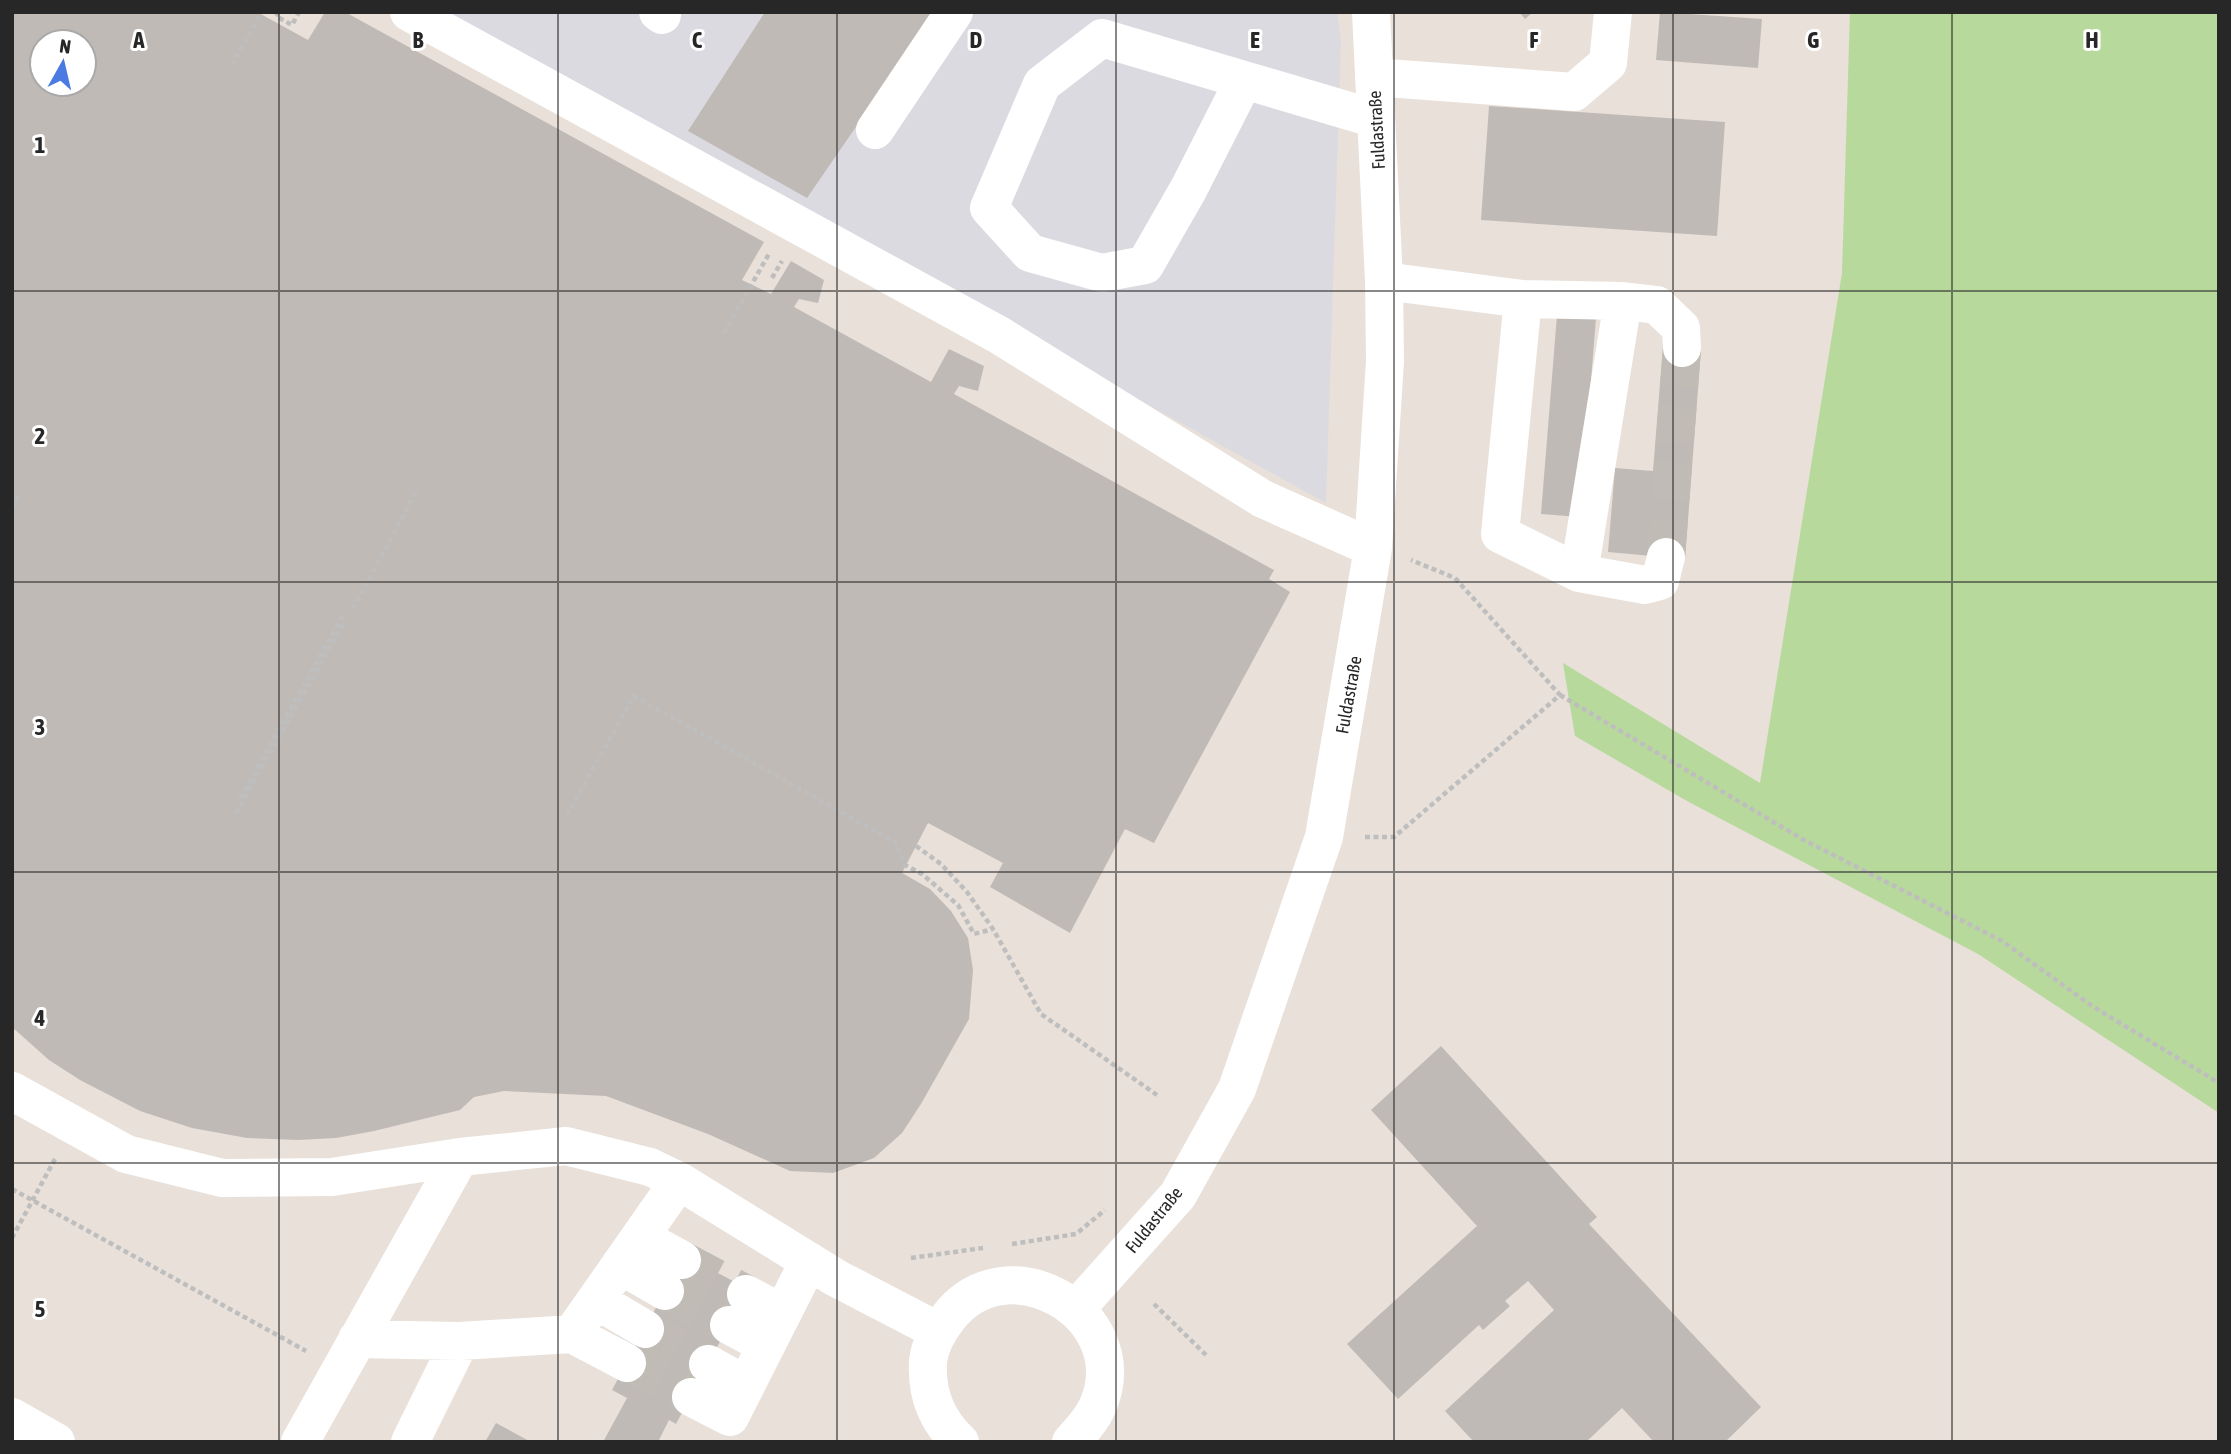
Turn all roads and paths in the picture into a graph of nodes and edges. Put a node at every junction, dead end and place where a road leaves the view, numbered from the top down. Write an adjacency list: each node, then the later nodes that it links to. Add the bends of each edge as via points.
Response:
1 (279, 12): 2 (path, via 276,16 292,25)
2 (299, 12)
3 (409, 12): 24 (street, via 999,335 1263,499)
4 (954, 12): 12 (street)
5 (1371, 12): 9 (street, Fuldastraße)
6 (1613, 12): 9 (street, via 1608,63 1574,92)
7 (262, 13): 8 (path)
8 (232, 65)
9 (1374, 77): 11 (street, Fuldastraße)
10 (1244, 80): 10 (street, via 1102,38 1042,84 989,208 1030,253 1102,273 1145,265); 11 (street)
11 (1376, 119): 16 (street, Fuldastraße)
12 (875, 130)
13 (772, 249): 19 (path)
14 (784, 256): 15 (path)
15 (772, 278)
16 (1384, 281): 17 (street); 24 (street, Fuldastraße, via 1385,361)
17 (1523, 299): 18 (street); 26 (street, via 1500,534)
18 (1623, 301): 20 (street, via 1657,305 1681,328); 26 (street)
19 (724, 333)
20 (1682, 348)
21 (416, 492): 27 (path)
22 (18, 496): 23 (path)
23 (12, 508)
24 (1373, 548): 30 (path, via 1455,578); 34 (street, Fuldastraße)
25 (1666, 557): 26 (street, via 1660,581 1645,584)
26 (1579, 573)
27 (353, 609)
28 (343, 615): 31 (path)
29 (344, 623): 32 (path)
30 (1560, 695): 34 (path, via 1394,837); 37 (path, via 1802,839 2002,941 2092,1006)
31 (240, 798)
32 (236, 813)
33 (567, 815): 36 (path, via 634,696 895,842 905,865 958,905 974,934)
34 (1324, 837): 56 (street, Fuldastraße, via 1237,1090 1178,1195)
35 (916, 846): 36 (path, via 967,892)
36 (993, 929): 39 (path, via 1041,1014)
37 (2219, 1083)
38 (12, 1091): 40 (street)
39 (1157, 1095)
40 (75, 1125): 41 (street, via 126,1154 222,1178 332,1177); 44 (path)
41 (460, 1157): 42 (street, via 566,1146 650,1167); 62 (street)
42 (679, 1181): 49 (street); 51 (street)
43 (12, 1189): 44 (path)
44 (33, 1201): 46 (path); 62 (path)
45 (1105, 1210): 47 (path, via 1076,1234)
46 (12, 1238)
47 (1003, 1246)
48 (990, 1247): 50 (path)
49 (630, 1251): 52 (street); 53 (street)
50 (911, 1258)
51 (809, 1261): 58 (street); 59 (street)
52 (673, 1275)
53 (596, 1300): 57 (street); 60 (street)
54 (1154, 1304): 63 (path)
55 (737, 1309): 58 (street)
56 (1076, 1309): 59 (street, via 1054,1294 1028,1286 1002,1286 976,1294 954,1310); 68 (street, via 1102,1352 1102,1390)
57 (645, 1329)
58 (774, 1329): 65 (street, via 730,1417)
59 (938, 1331): 71 (street, via 929,1354 927,1378 932,1402)
60 (572, 1334): 61 (street); 64 (street)
61 (460, 1341): 62 (street); 67 (street)
62 (349, 1354): 70 (street)
63 (1206, 1355)
64 (627, 1363)
65 (699, 1380)
66 (12, 1417): 69 (street)
67 (425, 1433)
68 (1088, 1436)
69 (56, 1442)
70 (300, 1442)
71 (959, 1442)

